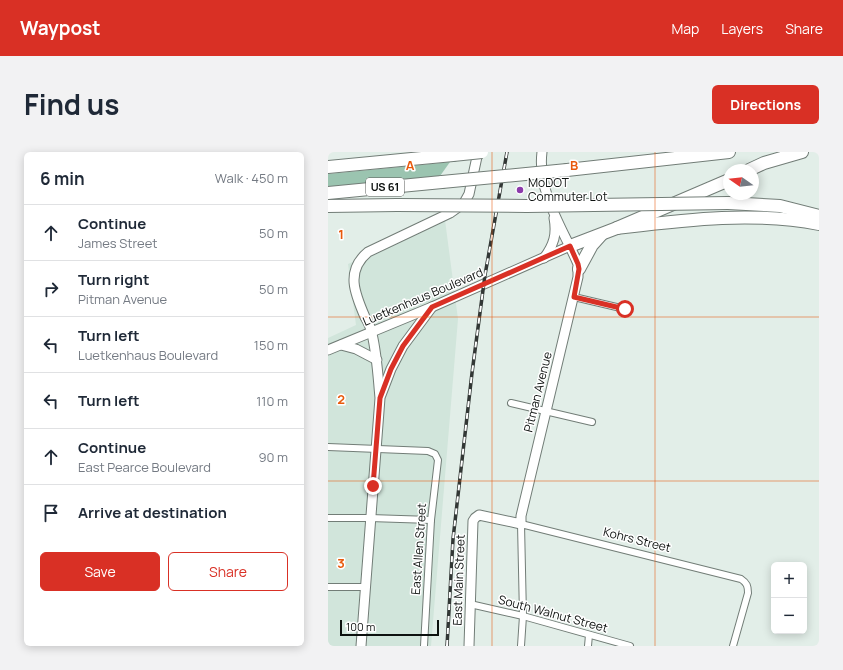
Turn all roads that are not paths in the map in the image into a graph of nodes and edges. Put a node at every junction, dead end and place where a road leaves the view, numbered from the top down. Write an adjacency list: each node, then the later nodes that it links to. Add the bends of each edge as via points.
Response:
1 (478, 152): 22 (street, via 469,194 464,203 450,213 368,252 357,263 353,284)
2 (482, 152): 7 (highway, US 61, bridge)
3 (542, 152): 11 (street, via 544,186)
4 (729, 152): 9 (highway, US 61, bridge)
5 (802, 152): 6 (highway)
6 (759, 165)
7 (328, 167)
8 (723, 183): 14 (highway)
9 (328, 193)
10 (328, 206): 12 (highway, bridge, via 728,202 780,206)
11 (553, 208): 16 (street); 17 (street, via 555,236)
12 (819, 216)
13 (819, 224): 14 (highway, via 777,218 714,217)
14 (617, 228): 15 (highway)
15 (602, 234): 16 (highway); 18 (highway, via 592,245)
16 (570, 246): 17 (street, Luetkenhaus Boulevard); 18 (street)
17 (544, 258): 20 (street, Luetkenhaus Boulevard)
18 (579, 269): 19 (street, Pitman Avenue)
19 (574, 297): 21 (street); 28 (street, Pitman Avenue)
20 (432, 307): 22 (street, Luetkenhaus Boulevard); 26 (street, via 403,346)
21 (625, 309)
22 (372, 332): 23 (street, Luetkenhaus Boulevard); 25 (street)
23 (341, 345): 24 (street, Luetkenhaus Boulevard); 25 (street, via 356,349)
24 (328, 350)
25 (377, 360): 26 (street)
26 (380, 398): 31 (street)
27 (511, 403): 28 (street)
28 (546, 411): 29 (street); 36 (street, Pitman Avenue)
29 (592, 422)
30 (328, 446): 31 (street)
31 (375, 450): 34 (street); 35 (street, East Allen Street, via 428,451 435,454 438,460)
32 (477, 516): 36 (street, Kohrs Street); 39 (street, East Main Street, via 473,520)
33 (328, 518): 34 (street)
34 (370, 518): 35 (street); 38 (street)
35 (431, 520): 43 (street, East Allen Street)
36 (521, 524): 40 (street, Pitman Avenue); 48 (street, Kohrs Street, via 741,579 748,587 748,593)
37 (328, 587): 38 (street)
38 (365, 587): 42 (street)
39 (470, 604): 40 (street, South Walnut Street); 44 (street, East Main Street)
40 (523, 616): 41 (street, South Walnut Street); 45 (street, Pitman Avenue)
41 (590, 635): 46 (street); 47 (street, South Walnut Street)
42 (361, 646)
43 (424, 646)
44 (469, 646)
45 (521, 646)
46 (588, 646)
47 (630, 646)
48 (733, 646)

